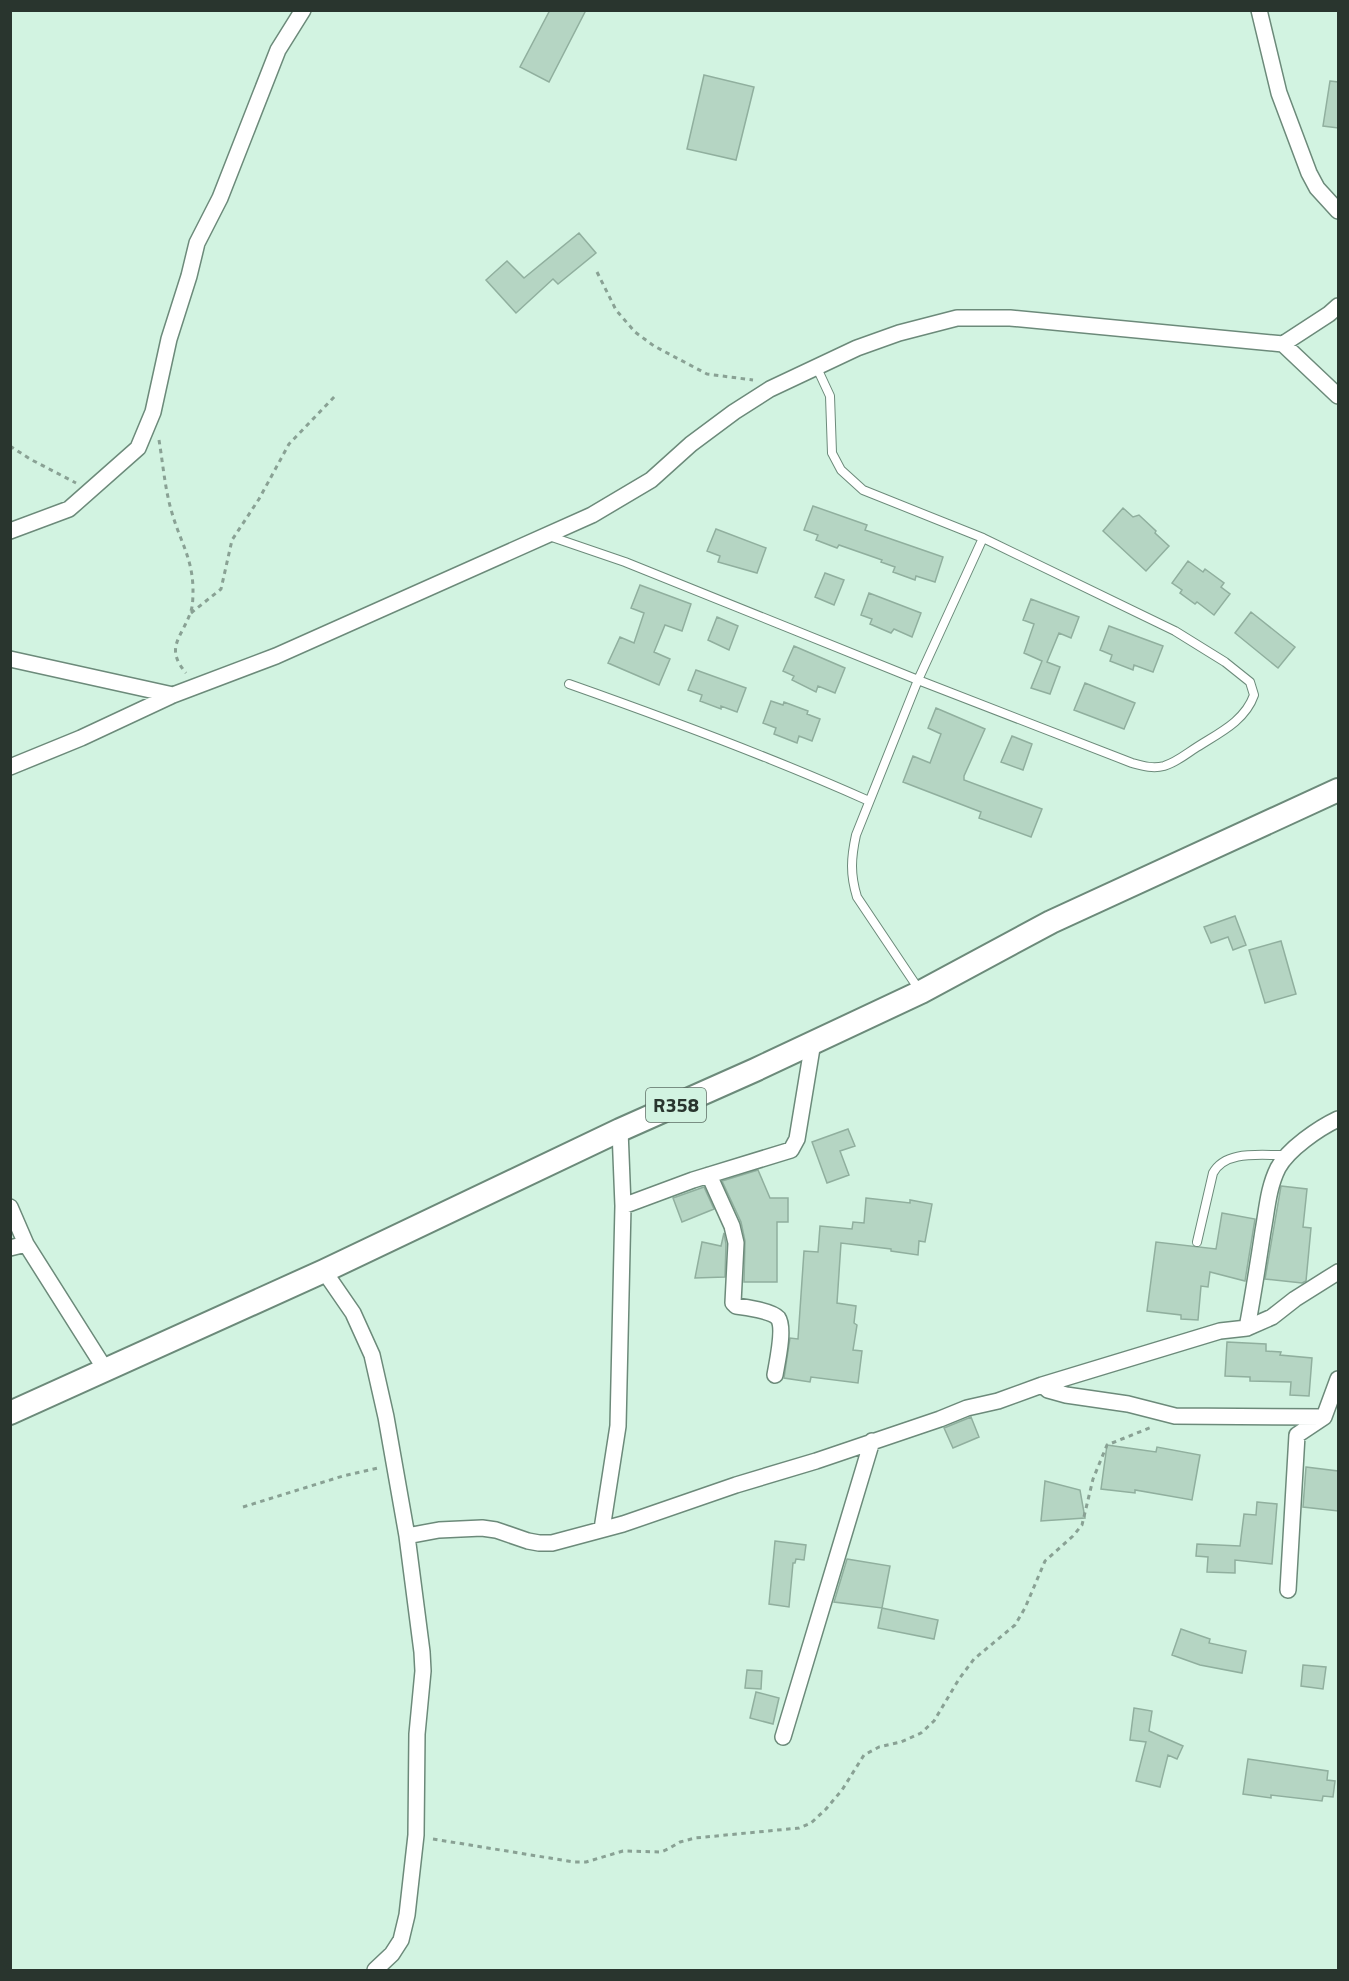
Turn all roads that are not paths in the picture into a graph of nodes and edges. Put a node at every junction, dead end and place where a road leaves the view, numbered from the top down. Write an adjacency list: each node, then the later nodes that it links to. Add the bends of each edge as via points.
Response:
1 (303, 10): 8 (street, via 278,50 220,198 197,243 153,412 138,448 69,509)
2 (1259, 10): 3 (street, via 1279,93 1309,173)
3 (1338, 211)
4 (1338, 306): 5 (street)
5 (1283, 344): 6 (street, via 1010,318 957,318 857,348); 7 (street)
6 (817, 368): 9 (street, via 734,412 651,480); 10 (lane, via 830,396 832,453 841,470 862,490)
7 (1338, 396)
8 (10, 531)
9 (548, 536): 12 (lane, via 625,562); 14 (street, via 276,656)
10 (983, 538): 12 (lane); 12 (lane, via 1175,631 1250,682 1252,702 1228,729 1176,761 1149,768)
11 (10, 659): 14 (street)
12 (918, 680): 17 (lane)
13 (569, 684): 17 (lane, via 692,727)
14 (173, 695): 15 (street)
15 (10, 767)
16 (1338, 790): 18 (main road, R358, via 1051,922)
17 (869, 801): 18 (lane, via 856,835 851,879 857,897)
18 (921, 992): 19 (main road, R358)
19 (813, 1042): 21 (main road, R358); 23 (street, via 797,1139 790,1150)
20 (1338, 1119): 22 (street)
21 (620, 1130): 24 (street); 29 (main road, R358)
22 (1288, 1155): 27 (lane, via 1235,1156 1217,1165); 31 (street, via 1271,1185)
23 (709, 1175): 24 (street); 33 (street, via 736,1243 733,1304 772,1314 781,1327)
24 (623, 1206): 39 (street, via 618,1426)
25 (10, 1208): 28 (street)
26 (10, 1224): 28 (street)
27 (1197, 1242)
28 (20, 1245): 32 (street)
29 (324, 1271): 32 (main road, R358); 40 (street, via 353,1313 372,1354)
30 (1338, 1272): 31 (street, via 1272,1317)
31 (1247, 1328): 35 (street, via 1220,1331)
32 (105, 1369): 36 (main road, R358)
33 (775, 1375)
34 (1338, 1379): 37 (street)
35 (1042, 1385): 37 (street, via 1066,1395 1175,1416); 38 (street)
36 (10, 1413)
37 (1324, 1418): 41 (street, via 1297,1435)
38 (872, 1441): 39 (street); 42 (street)
39 (602, 1529): 40 (street, via 546,1544 482,1528)
40 (407, 1536): 43 (street, via 423,1671 417,1734 416,1835 403,1934 392,1954)
41 (1288, 1590)
42 (783, 1737)
43 (375, 1971)

